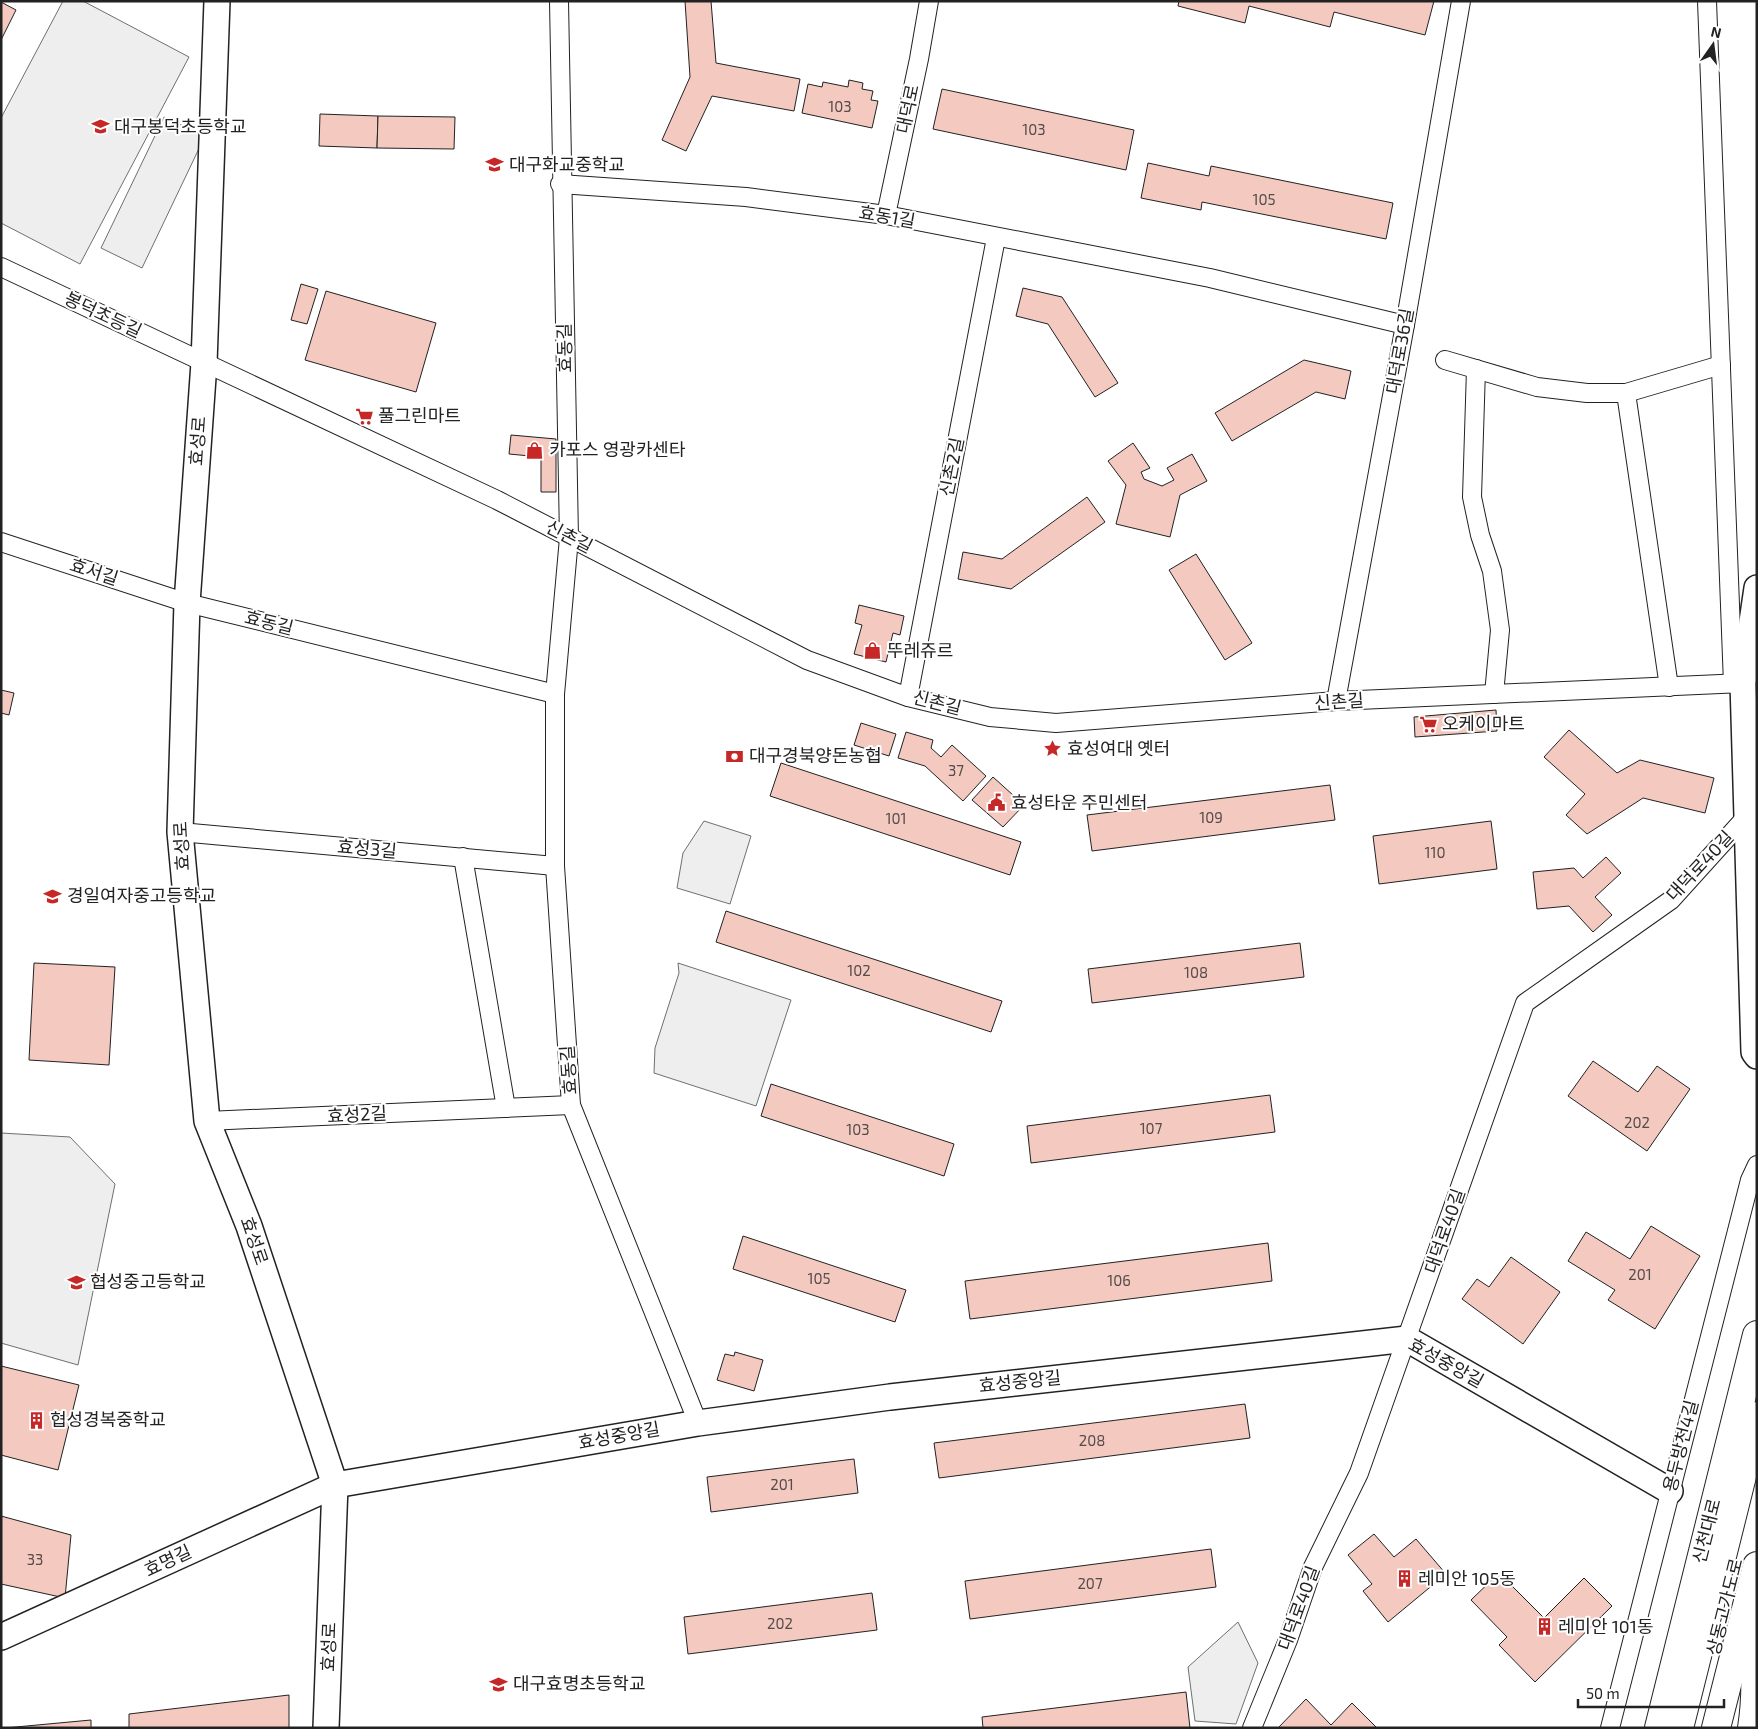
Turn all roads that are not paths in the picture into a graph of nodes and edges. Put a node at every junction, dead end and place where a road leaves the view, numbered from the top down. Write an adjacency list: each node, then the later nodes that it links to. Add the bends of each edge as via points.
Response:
1 (217, 1): 12 (street, 효성로)
2 (558, 1): 6 (street, 효동길)
3 (929, 1): 7 (street, 대덕로)
4 (1462, 1): 10 (street, 대덕로36길)
5 (1707, 1): 13 (street)
6 (560, 184): 7 (street, 효동1길, via 746,197); 16 (street, 효동길)
7 (886, 215): 8 (street, 효동1길)
8 (996, 238): 10 (street, 효동1길, via 1210,278); 24 (street, 신촌2길)
9 (1, 267): 12 (street, 봉덕초등길)
10 (1405, 325): 25 (street, 대덕로36길)
11 (1445, 360): 14 (street)
12 (204, 363): 16 (street, 신촌길, via 497,500); 19 (street, 효성로)
13 (1721, 365): 15 (street); 20 (street)
14 (1476, 369): 15 (street, via 1537,387 1587,393); 23 (street, via 1472,497 1492,571 1500,630)
15 (1626, 393): 21 (street)
16 (569, 538): 22 (street, 효동길); 24 (street, 신촌길, via 807,660)
17 (1, 542): 19 (street, 효서길)
18 (1757, 588): 20 (street)
19 (187, 602): 22 (street, 효동길); 27 (street, 효성로)
20 (1738, 684): 21 (street, 신촌길); 26 (street)
21 (1669, 687): 23 (street, 신촌길)
22 (556, 694): 29 (street, 효동길)
23 (1494, 694): 25 (street, 신촌길)
24 (908, 696): 25 (street, 신촌길, via 990,717 1056,723)
25 (1336, 701)
26 (1747, 816): 30 (street, via 1754,1052); 36 (street, 대덕로40길, via 1671,900 1525,1003)
27 (180, 832): 28 (street, 효성3길); 33 (street, 효성로)
28 (463, 858): 29 (street, 효성3길); 32 (street)
29 (555, 866): 31 (street, 효동길)
30 (1757, 1056)
31 (571, 1105): 32 (street, 효성2길); 38 (street, 효동길)
32 (506, 1108): 33 (street, 효성2길)
33 (207, 1121): 39 (street, 효성로, via 249,1226)
34 (1757, 1166): 41 (street, 용두방천4길, via 1750,1180)
35 (1757, 1335): 49 (highway, 신천대로)
36 (1408, 1339): 38 (street, 효성중앙길, via 890,1396); 41 (street, 효성중앙길); 47 (street, 대덕로40길, via 1359,1473 1313,1567)
37 (1757, 1416): 45 (highway, 상동고가도로)
38 (698, 1423): 39 (street, 효성중앙길)
39 (335, 1485): 44 (street, 효명길); 46 (street, 효성로)
40 (1757, 1485): 45 (highway, 상동고가도로)
41 (1670, 1491): 48 (street, 용두방천4길)
42 (1757, 1566): 43 (highway)
43 (1749, 1597): 52 (highway); 53 (highway, via 1756,1664)
44 (1, 1637)
45 (1702, 1666): 50 (highway, 상동고가도로); 51 (highway, 상동고가도로)
46 (326, 1728)
47 (1252, 1728)
48 (1610, 1728)
49 (1659, 1728)
50 (1679, 1728)
51 (1694, 1728)
52 (1716, 1728)
53 (1752, 1728)

